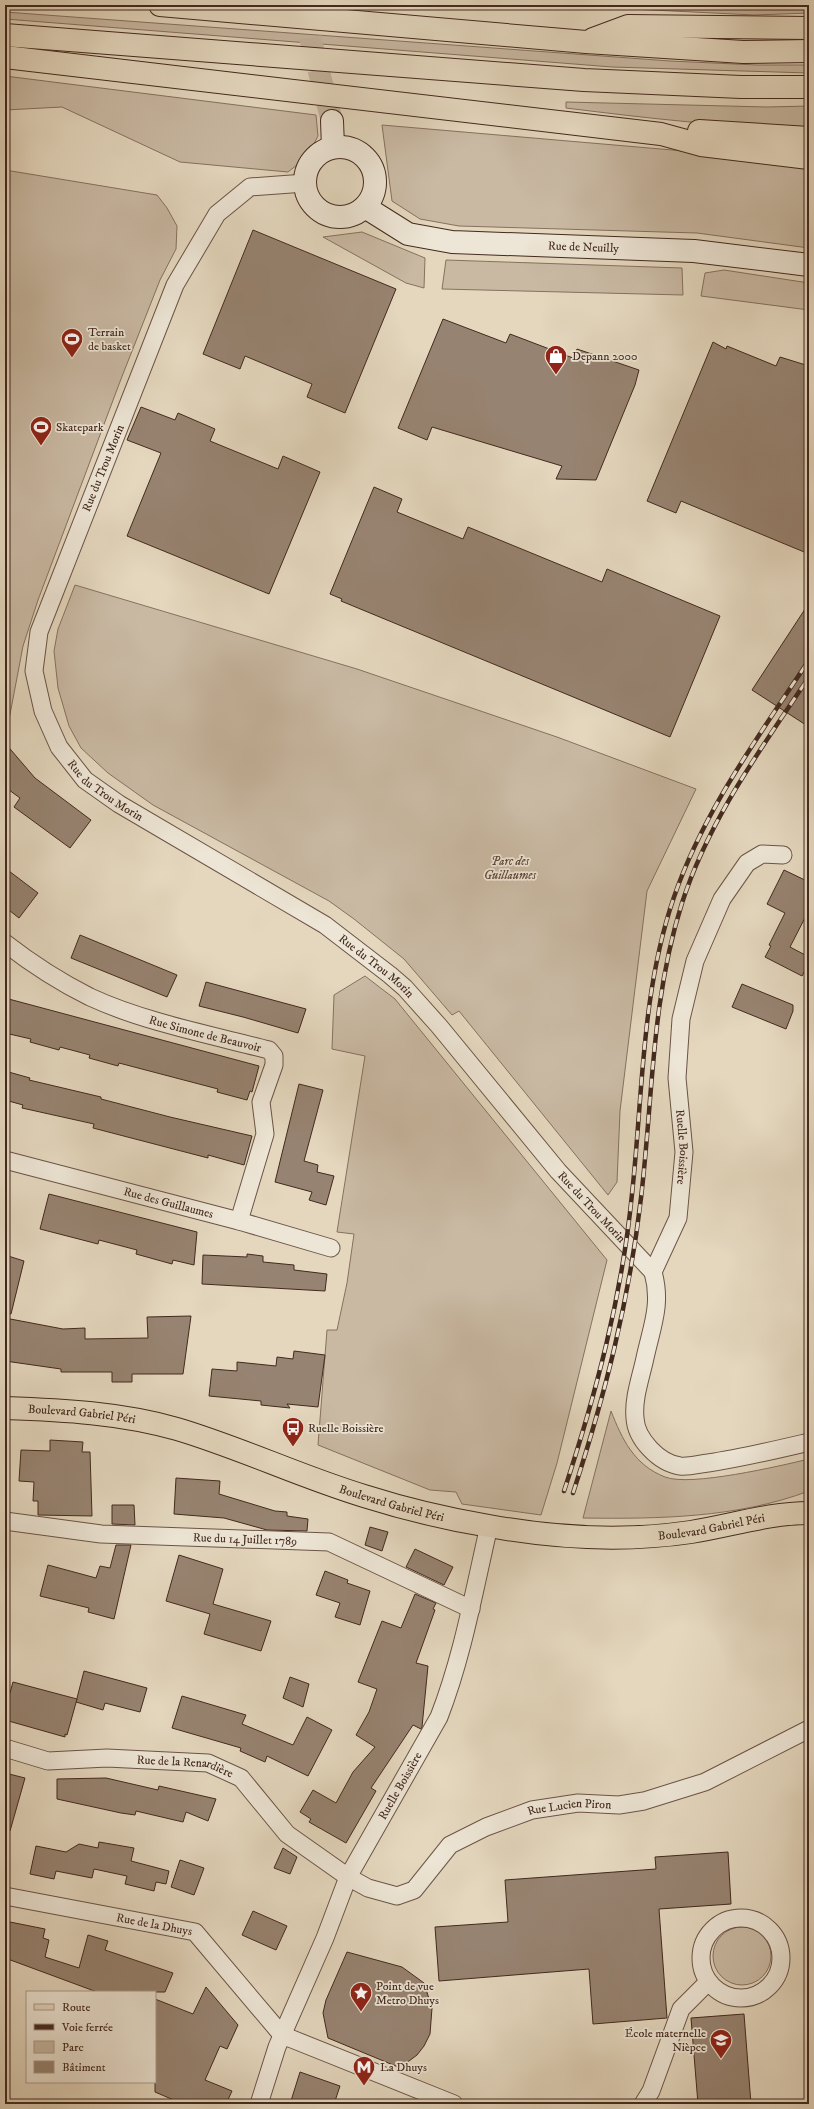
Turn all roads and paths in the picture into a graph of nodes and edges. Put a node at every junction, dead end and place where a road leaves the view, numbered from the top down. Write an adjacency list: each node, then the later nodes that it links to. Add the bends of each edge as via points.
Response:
1 (160, 5): 4 (main road)
2 (809, 28): 4 (main road, via 628,26)
3 (5, 35): 7 (main road, via 584,80 741,88)
4 (586, 42): 5 (main road, via 743,52)
5 (809, 51)
6 (5, 57): 9 (main road)
7 (809, 87)
8 (332, 121): 11 (street)
9 (662, 134): 10 (main road, via 701,131); 12 (main road, via 700,145)
10 (809, 138)
11 (333, 147): 13 (street, via 324,150 313,160 306,174); 14 (street, via 343,147 362,154 374,170 375,190)
12 (809, 158)
13 (305, 184): 14 (street, via 312,202 318,210 327,214 347,216); 21 (street, Rue du Trou Morin, via 250,187 217,214 176,285 38,632 34,670 44,711 59,747 85,780 119,804 325,925 405,988 558,1171)
14 (365, 207): 15 (street, Rue de Neuilly, via 408,234 452,242 694,251)
15 (809, 265)
16 (783, 855): 21 (street, Ruelle Boissière, via 762,854 747,864 722,899 695,961 684,999 677,1078 684,1152 678,1218)
17 (5, 943): 19 (street, Rue Simone de Beauvoir, via 34,966 90,997 131,1012 269,1050 274,1056 274,1065 261,1102 265,1134)
18 (5, 1160): 19 (street, Rue des Guillaumes)
19 (239, 1221): 20 (street, Rue des Guillaumes)
20 (331, 1248)
21 (653, 1272): 23 (street, via 658,1288 657,1311 635,1402 634,1419 649,1447 680,1466 717,1462)
22 (5, 1408): 28 (main road, Boulevard Gabriel Péri, via 119,1416 176,1429 364,1496 443,1518)
23 (809, 1442)
24 (809, 1502): 25 (main road, Boulevard Gabriel Péri)
25 (787, 1513): 26 (main road, Boulevard Gabriel Péri); 28 (main road, Boulevard Gabriel Péri, via 689,1532 644,1536 556,1536)
26 (809, 1513)
27 (5, 1521): 29 (street, Rue du 14 Juillet 1789, via 101,1534 329,1542)
28 (489, 1526): 29 (street, Ruelle Boissière)
29 (471, 1608): 32 (street, Ruelle Boissière, via 452,1683 439,1717)
30 (809, 1729): 32 (street, Rue Lucien Piron, via 705,1782 644,1801 620,1805 578,1802 532,1810 450,1845 419,1884 406,1894 398,1896 378,1892)
31 (5, 1748): 32 (street, Rue de la Renardière, via 48,1761 107,1758 208,1763 241,1778 287,1834)
32 (348, 1877): 35 (street, Ruelle Boissière, via 325,1938)
33 (5, 1896): 35 (street, Rue de la Dhuys, via 196,1932)
34 (708, 1982): 34 (street, via 721,1994 737,1999 754,1996 768,1988 778,1974 782,1958 778,1941 768,1927 753,1919 736,1918 720,1923 708,1934 701,1950 701,1967); 38 (street, via 681,2010 651,2091)
35 (282, 2035): 36 (street, Ruelle Boissière); 37 (street)
36 (259, 2104)
37 (454, 2104)
38 (643, 2104)

